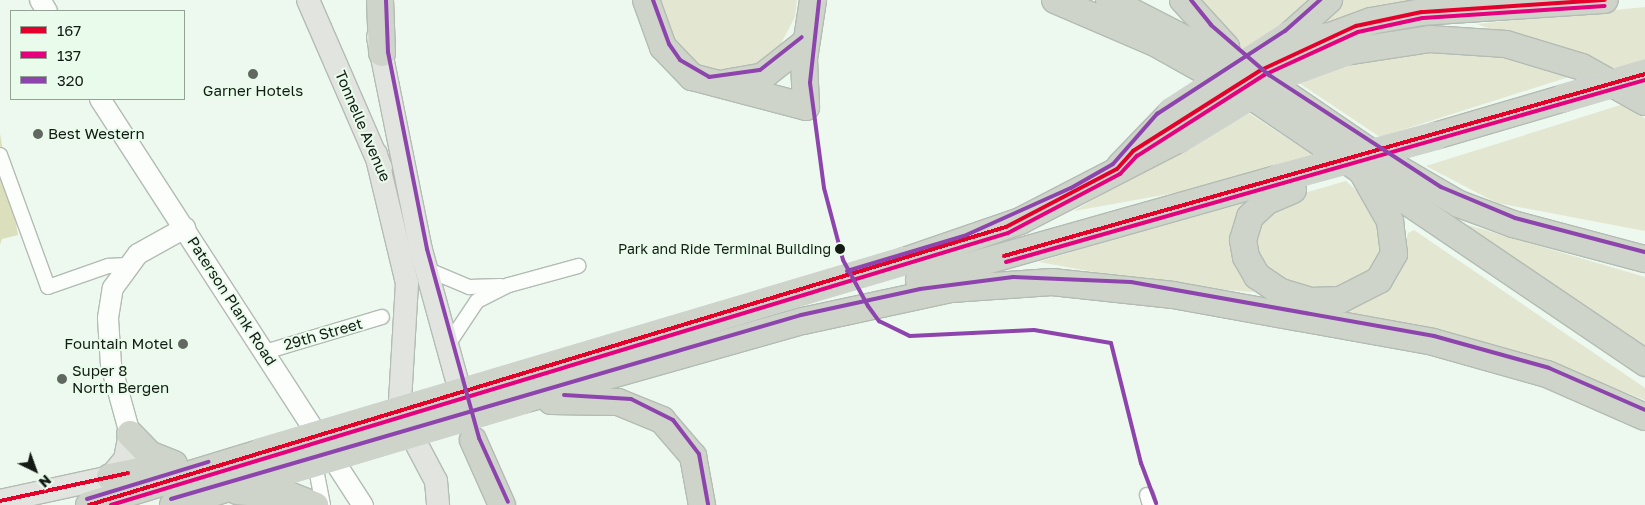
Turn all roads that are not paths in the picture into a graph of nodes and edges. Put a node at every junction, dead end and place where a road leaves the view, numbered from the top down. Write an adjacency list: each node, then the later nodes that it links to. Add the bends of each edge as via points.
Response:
1 (308, 0): 22 (main road, Tonnelle Avenue)
2 (368, 0): 13 (main road, Tonnelle Avenue)
3 (380, 0): 13 (highway)
4 (646, 0): 17 (highway, via 662,47 676,65)
5 (1055, 0): 24 (highway, via 1190,61)
6 (1109, 0): 16 (highway)
7 (1183, 0): 16 (highway, via 1206,29)
8 (1329, 0): 21 (highway, bridge, via 1289,36)
9 (1605, 0): 12 (highway, via 1412,14)
10 (816, 3): 11 (highway)
11 (806, 42): 14 (highway); 19 (highway)
12 (1335, 45): 20 (highway, via 1430,39 1506,44 1582,67); 21 (highway, bridge, via 1287,73)
13 (382, 53): 28 (main road, Tonnelle Avenue)
14 (772, 71): 17 (highway, via 746,81); 19 (highway, via 792,73)
15 (1645, 74): 25 (highway, bridge)
16 (1264, 80): 27 (highway, via 1378,157 1459,204 1513,224)
17 (708, 84): 19 (highway)
18 (101, 100): 26 (main road, Paterson Plank Road)
19 (805, 100)
20 (1645, 102)
21 (1172, 126): 31 (highway, via 1141,162 1125,160 1029,216)
22 (376, 154): 28 (main road, Tonnelle Avenue); 52 (main road, via 407,283 400,401 408,430 436,480)
23 (0, 156): 29 (street, via 48,286 108,266)
24 (1361, 170): 25 (highway, via 1390,221 1394,254 1379,280 1348,298 1322,301 1291,297 1264,282 1248,263 1243,240 1250,218); 36 (highway)
25 (1285, 184): 31 (highway)
26 (186, 228): 29 (main road); 35 (main road, Paterson Plank Road)
27 (1642, 258)
28 (424, 259): 32 (street, via 469,286); 34 (main road, Tonnelle Avenue)
29 (127, 265): 40 (main road, via 113,288 108,334 111,365)
30 (578, 266): 32 (street)
31 (946, 271): 37 (highway, via 803,321); 38 (highway, via 1031,282 1096,284 1410,337 1547,374); 43 (highway, bridge)
32 (509, 285): 34 (street, via 470,307)
33 (382, 317): 35 (street, 29th Street)
34 (447, 346): 41 (main road, Tonnelle Avenue)
35 (265, 352): 39 (main road, Paterson Plank Road)
36 (1645, 363)
37 (523, 400): 43 (highway, bridge); 55 (highway, via 618,402 654,415 675,430 690,449 699,473)
38 (1645, 417)
39 (307, 421): 50 (street); 51 (main road, Paterson Plank Road)
40 (130, 434): 42 (highway, via 149,454); 44 (main road, via 125,459)
41 (473, 440): 53 (main road, Tonnelle Avenue); 54 (highway)
42 (174, 464): 43 (highway); 44 (highway)
43 (268, 474): 46 (highway); 47 (highway); 49 (highway)
44 (110, 477): 45 (main road)
45 (0, 501)
46 (192, 501): 48 (highway)
47 (89, 505)
48 (173, 505)
49 (315, 505)
50 (322, 505)
51 (363, 505)
52 (438, 505)
53 (488, 505)
54 (502, 505)
55 (702, 505)

